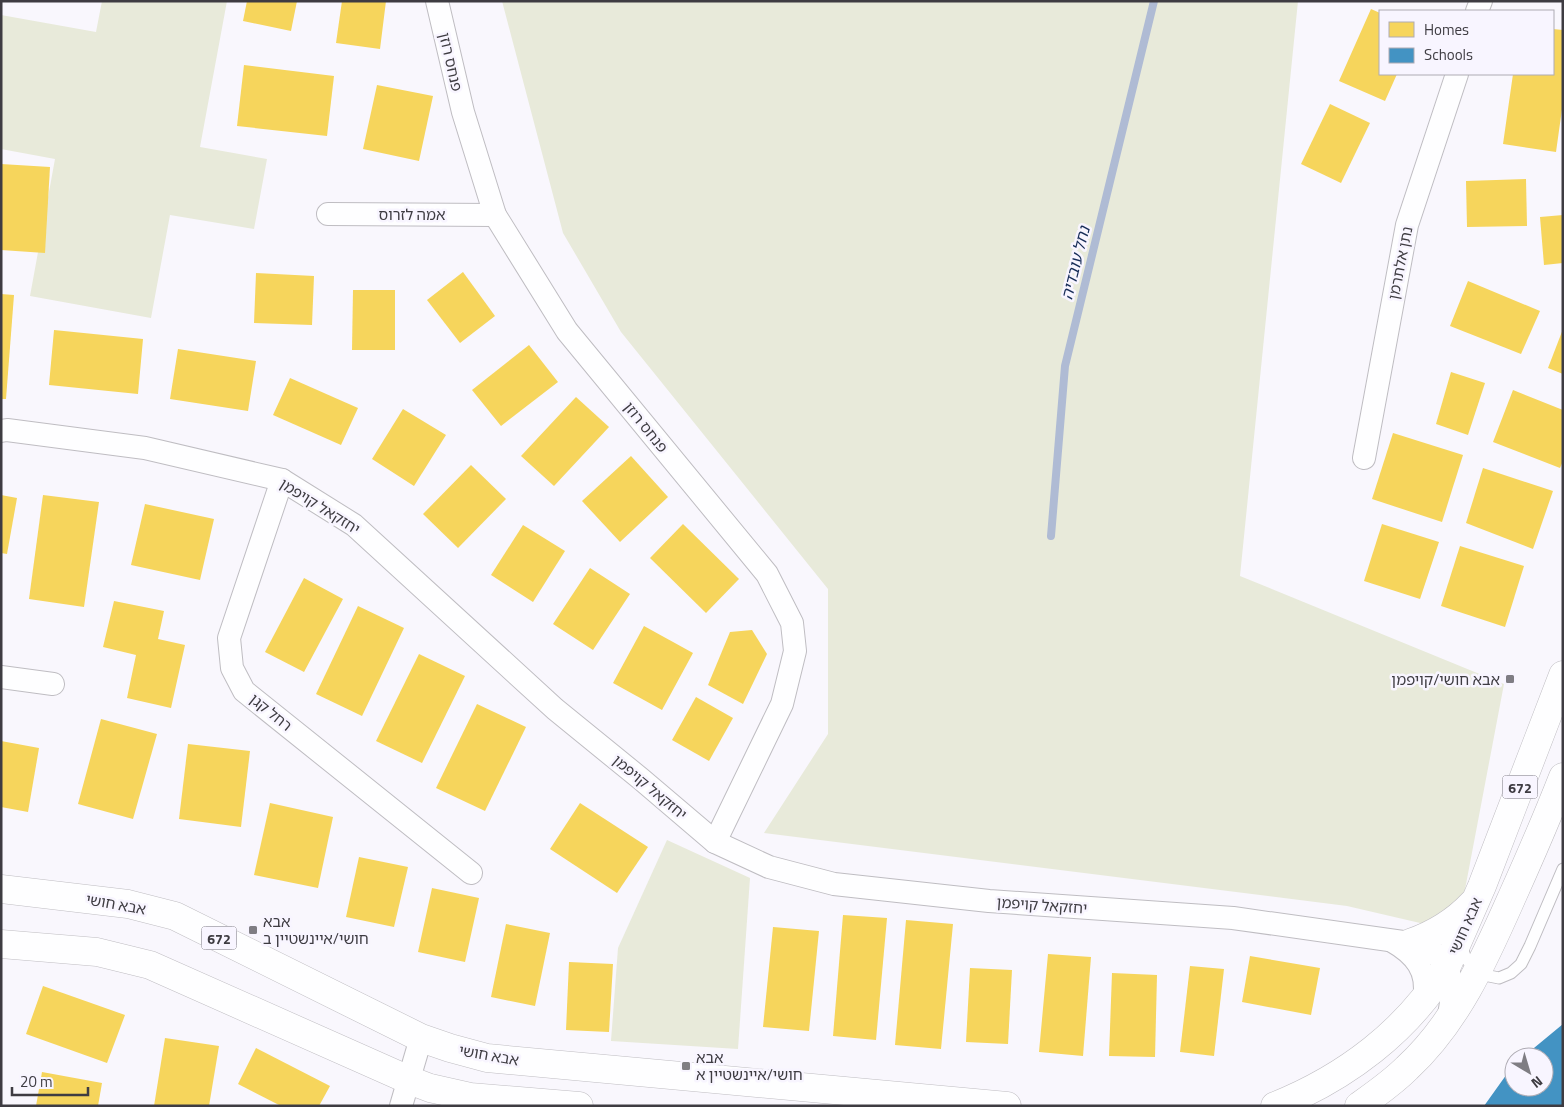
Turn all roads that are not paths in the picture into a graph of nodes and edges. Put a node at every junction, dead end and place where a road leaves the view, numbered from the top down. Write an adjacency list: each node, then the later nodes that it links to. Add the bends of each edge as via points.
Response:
1 (437, 1): 4 (street, פנחס רוזן, via 463,112)
2 (1457, 75): 6 (street, נתן אלתרמן, via 1407,225)
3 (328, 214): 4 (street, אמה לזרוס)
4 (495, 214): 12 (street, פנחס רוזן, via 567,331 767,574 792,622 795,651 782,704)
5 (1, 431): 7 (street, יחזקאל קויפמן, via 145,448)
6 (1364, 458)
7 (282, 480): 12 (street, יחזקאל קויפמן, via 354,525 555,709); 14 (street, רחל קגן, via 229,638 232,668 244,691)
8 (1563, 675): 16 (main road, אבא חושי / 672)
9 (1, 677): 10 (street)
10 (53, 684)
11 (1563, 778): 21 (main road, אבא חושי / 672)
12 (715, 842): 18 (street, יחזקאל קויפמן, via 769,867 834,884 989,901 1233,918)
13 (1563, 869): 21 (lane, via 1521,964 1499,978)
14 (471, 873)
15 (1, 889): 24 (main road, אבא חושי / 672, via 128,904 175,916)
16 (1476, 900): 17 (main road, אבא חושי / 672); 18 (main road, via 1429,936)
17 (1461, 936): 20 (main road, אבא חושי / 672); 21 (lane, via 1462,952)
18 (1398, 940): 20 (street, יחזקאל קויפמן, via 1428,948); 22 (street, יחזקאל קויפמן, via 1420,966 1426,982)
19 (1, 944): 25 (main road, via 97,952 150,965)
20 (1447, 966): 22 (main road, אבא חושי / 672); 23 (street, via 1452,1004)
21 (1478, 972): 23 (main road, אבא חושי / 672)
22 (1424, 998): 31 (main road, אבא חושי / 672, via 1396,1030 1361,1059 1333,1079)
23 (1447, 1022): 32 (main road, אבא חושי / 672, via 1409,1068)
24 (421, 1038): 25 (street); 30 (main road, אבא חושי / 672, via 487,1058)
25 (408, 1080): 26 (main road); 27 (street)
26 (470, 1097): 28 (main road); 29 (main road)
27 (402, 1106)
28 (443, 1106)
29 (579, 1106)
30 (1007, 1106)
31 (1275, 1106)
32 (1359, 1106)

